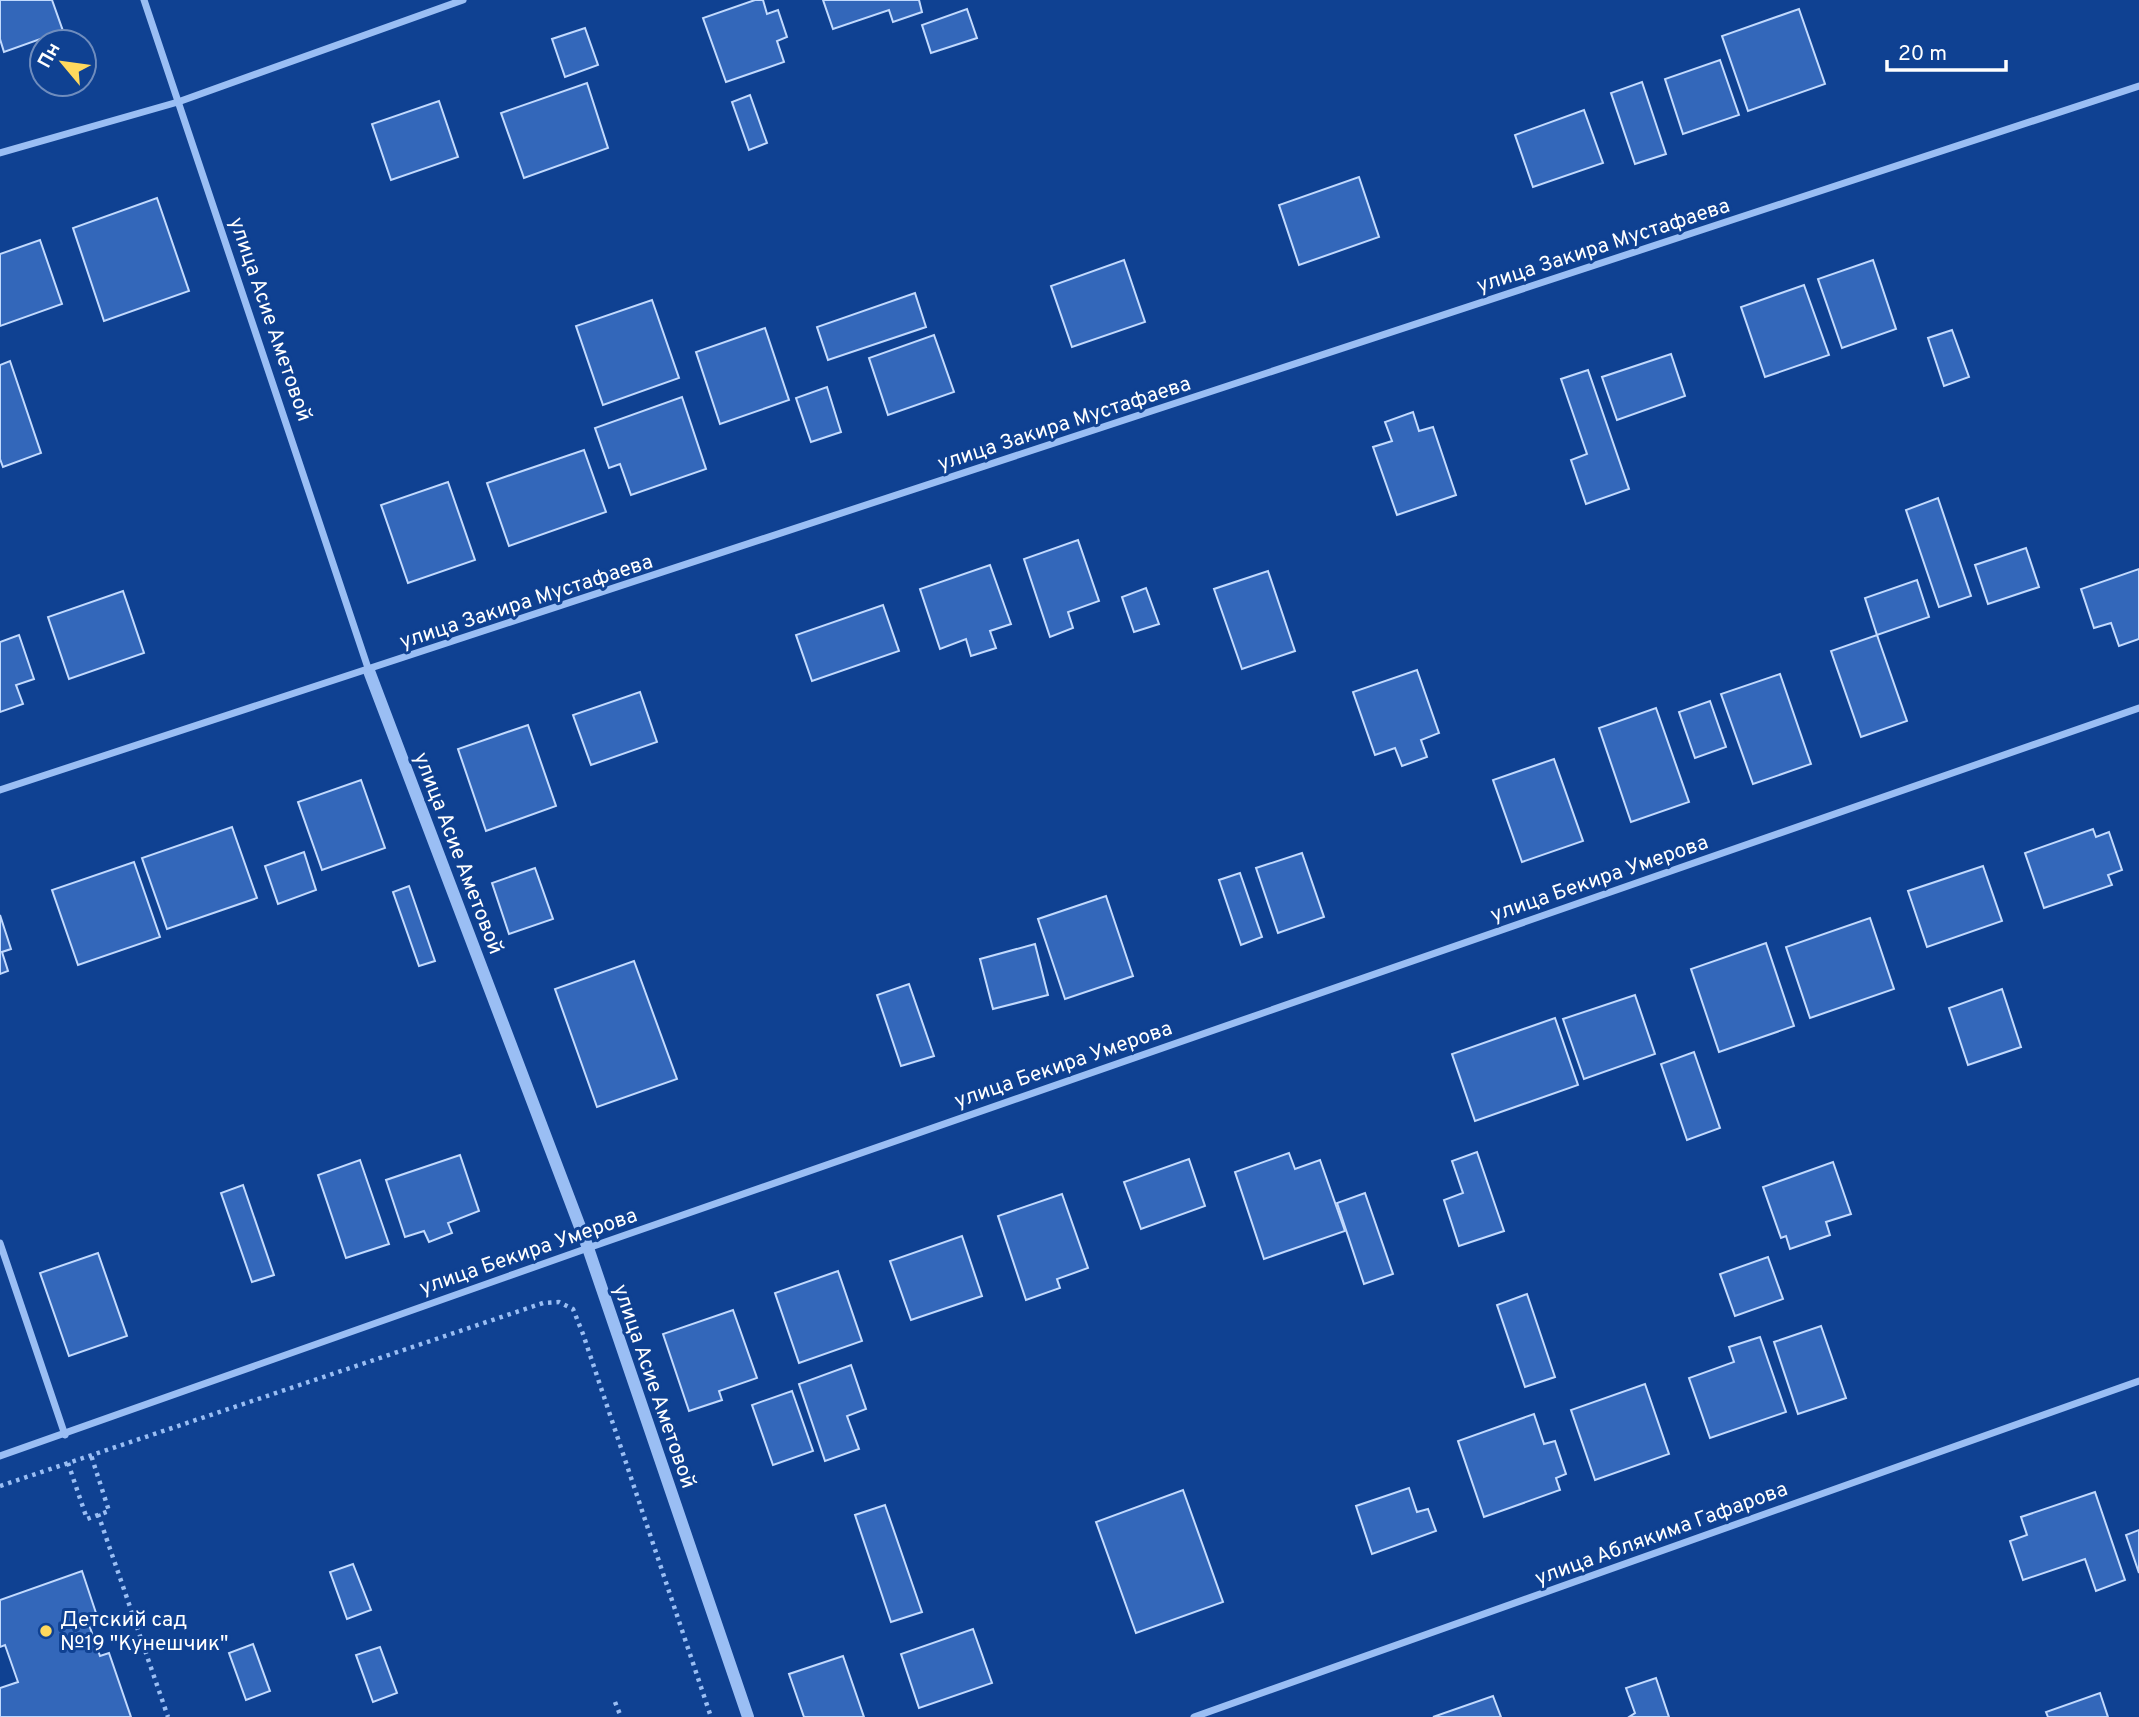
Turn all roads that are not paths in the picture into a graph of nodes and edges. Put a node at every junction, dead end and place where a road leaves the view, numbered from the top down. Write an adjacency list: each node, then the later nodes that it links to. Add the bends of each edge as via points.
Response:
1 (144, 0): 4 (street, улица Асие Аметовой)
2 (463, 0): 4 (street)
3 (2139, 86): 6 (street, улица Закира Мустафаева)
4 (178, 102): 5 (street); 6 (street, улица Асие Аметовой)
5 (0, 153)
6 (369, 671): 8 (street, улица Закира Мустафаева); 10 (street, улица Асие Аметовой)
7 (2139, 708): 10 (street, улица Бекира Умерова)
8 (0, 790)
9 (0, 1243): 12 (street)
10 (588, 1248): 12 (street, улица Бекира Умерова); 14 (street, улица Асие Аметовой)
11 (2139, 1381): 15 (street, улица Аблякима Гафарова)
12 (65, 1435): 13 (street, улица Бекира Умерова)
13 (0, 1456)
14 (748, 1717)
15 (1194, 1717)

